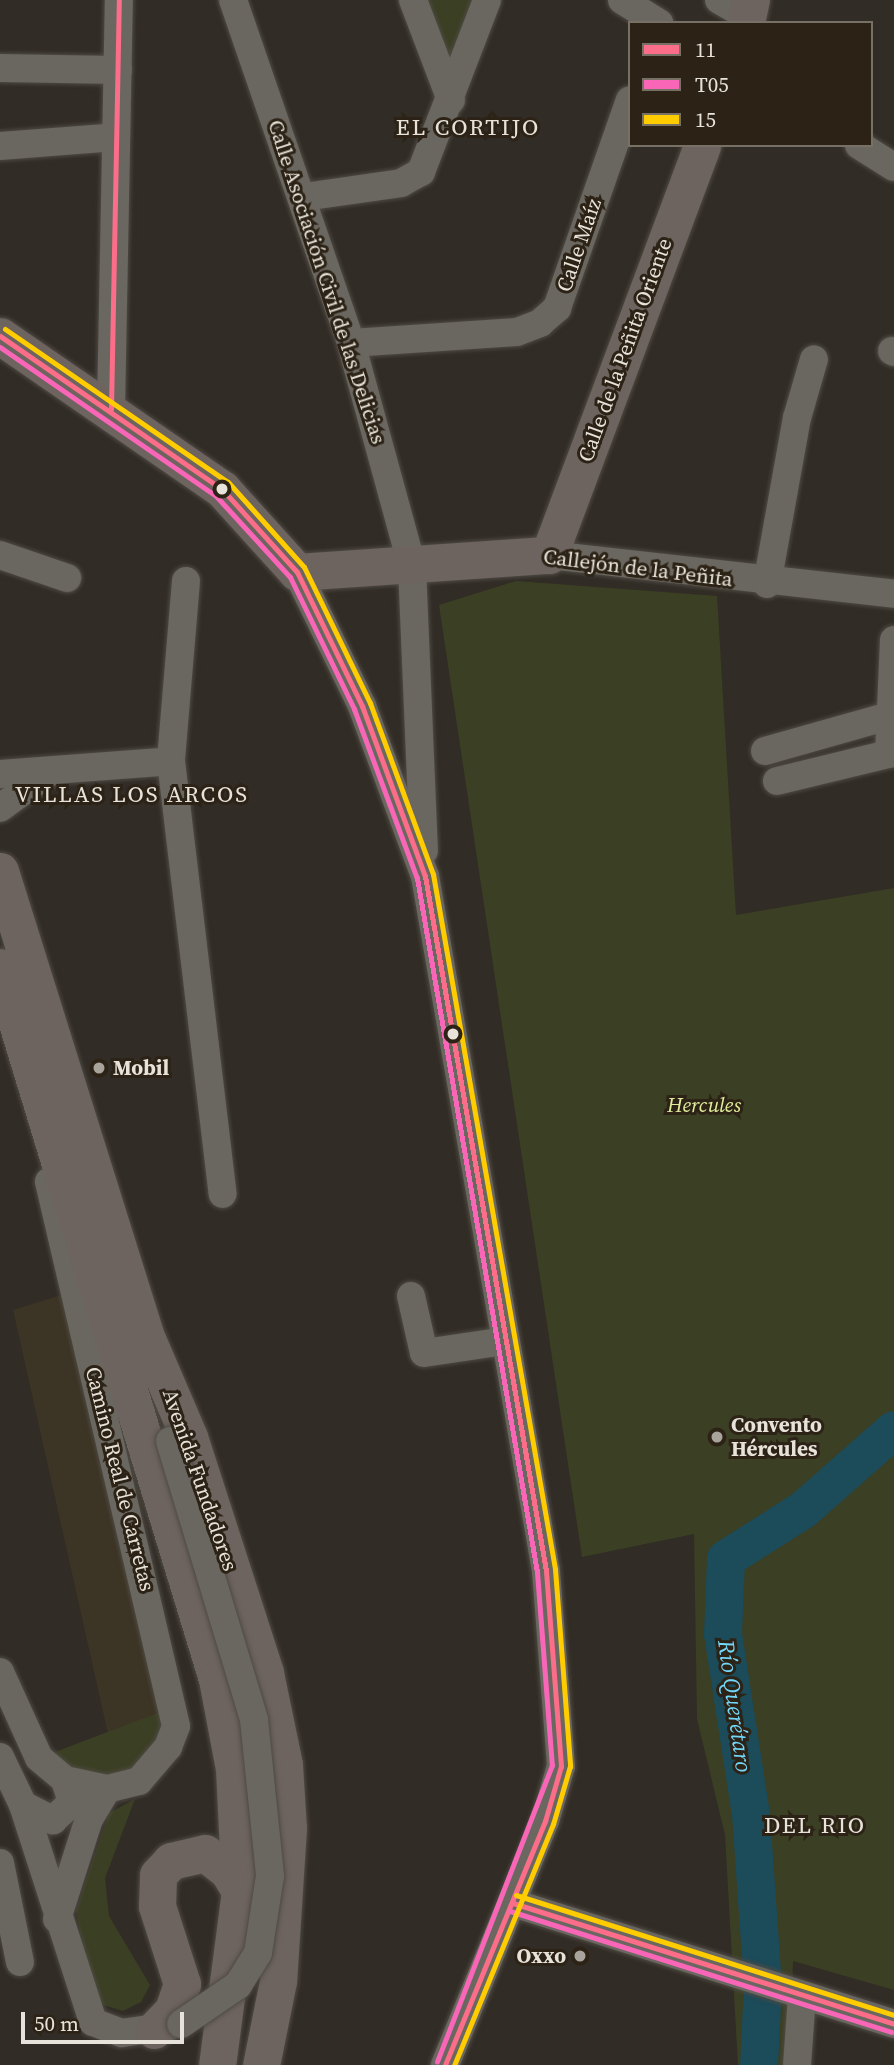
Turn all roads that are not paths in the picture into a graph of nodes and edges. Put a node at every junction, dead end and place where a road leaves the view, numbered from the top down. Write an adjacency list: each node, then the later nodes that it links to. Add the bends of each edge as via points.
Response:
1 (119, 0): 8 (street)
2 (233, 0): 16 (street, Calle Asociación Civil de las Delicias)
3 (413, 0): 9 (street)
4 (487, 0): 9 (street)
5 (622, 0): 6 (street)
6 (656, 21)
7 (0, 68): 8 (street)
8 (117, 70): 11 (street)
9 (451, 100): 16 (street, via 421,172 401,183)
10 (628, 106): 18 (street, Calle Maíz, via 557,308 541,323 517,332)
11 (116, 137): 12 (street); 20 (street)
12 (0, 146)
13 (701, 147): 22 (main road, Calle de la Peñita Oriente)
14 (862, 147): 15 (street)
15 (894, 167)
16 (304, 197): 18 (street, Calle Asociación Civil de las Delicias)
17 (0, 336): 20 (main road)
18 (351, 344): 23 (street, Calle Asociación Civil de las Delicias)
19 (814, 359): 27 (street, via 796,418)
20 (111, 409): 24 (main road, via 222,489)
21 (0, 555): 25 (street)
22 (549, 555): 23 (main road, Callejón de la Peñita); 27 (street, Callejón de la Peñita)
23 (412, 566): 24 (main road, Callejón de la Peñita); 38 (street, Calle Asociación Civil de las Delicias)
24 (297, 572): 38 (street, via 362,706)
25 (67, 578)
26 (186, 581): 32 (street)
27 (767, 584): 28 (street, Callejón de la Peñita)
28 (894, 594)
29 (894, 640): 30 (street)
30 (889, 716): 31 (street); 35 (street, via 889,754)
31 (765, 751)
32 (171, 761): 33 (street); 40 (street)
33 (48, 772): 34 (street); 36 (street)
34 (0, 775)
35 (777, 781)
36 (0, 808)
37 (0, 872): 42 (main road, Avenida Fundadores)
38 (425, 876): 43 (street)
39 (0, 967): 47 (street, Camino Real de Carretas, via 176,1706 168,1747 141,1780); 50 (main road, Avenida Fundadores, via 217,1679 234,1769)
40 (223, 1194)
41 (411, 1296): 43 (street, via 424,1353)
42 (147, 1339): 56 (street, bridge, via 170,1441 254,1720 270,1876 258,1953 239,1985); 58 (main road, Avenida Fundadores, via 189,1437 265,1673 284,1765 287,1899)
43 (505, 1341): 51 (street, via 546,1571 561,1766)
44 (0, 1672): 46 (street, Camino Real de Carretas, via 39,1758)
45 (0, 1757): 48 (street)
46 (65, 1780): 47 (street, Camino Real de Carretas); 48 (street, via 72,1802 53,1820)
47 (107, 1789): 52 (street, via 89,1819)
48 (23, 1805): 52 (street)
49 (0, 1863): 53 (street)
50 (240, 1891): 56 (main road, via 228,1871 205,1853 171,1861 158,1875 157,1906 182,1984); 57 (main road, Avenida Fundadores)
51 (513, 1903): 54 (street); 59 (street)
52 (57, 1919): 56 (street, via 93,2022 122,2033)
53 (20, 1962)
54 (796, 1994): 55 (street); 60 (street)
55 (894, 2024)
56 (168, 2027)
57 (217, 2065)
58 (261, 2065)
59 (445, 2065)
60 (797, 2065)

